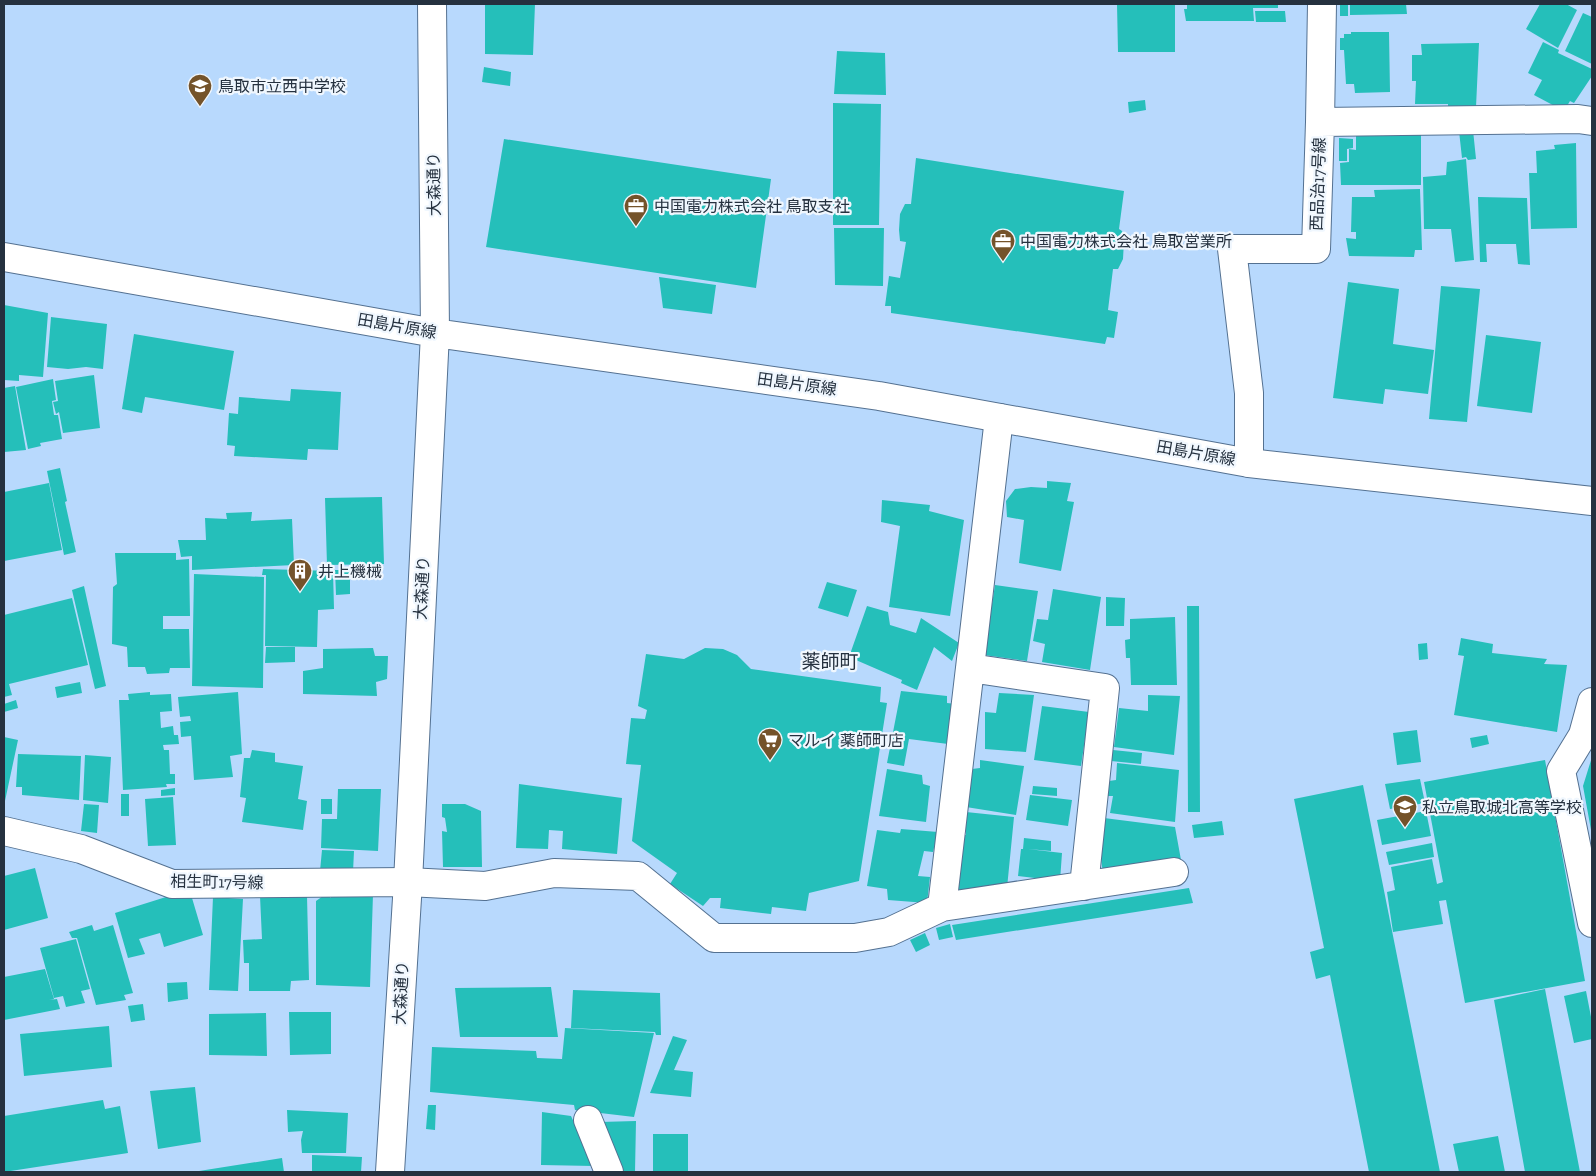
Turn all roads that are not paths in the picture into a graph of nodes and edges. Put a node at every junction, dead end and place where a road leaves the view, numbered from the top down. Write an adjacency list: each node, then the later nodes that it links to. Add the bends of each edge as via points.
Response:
1 (432, 4): 6 (street, 大森通り)
2 (1322, 4): 4 (street)
3 (1588, 113): 4 (street, 西品治17号線)
4 (1320, 122): 8 (street, 西品治17号線, via 1316,249 1232,249 1249,393)
5 (4, 257): 6 (street, 田島片原線)
6 (435, 332): 7 (street, 田島片原線, via 869,394); 14 (street, 大森通り)
7 (999, 418): 8 (street, 田島片原線); 10 (street)
8 (1249, 463): 9 (street, 田島片原線)
9 (1592, 501)
10 (970, 668): 15 (street, via 1105,688); 16 (street)
11 (1592, 702): 17 (street, via 1583,735 1561,771)
12 (4, 830): 14 (street, 相生町17号線, via 81,849 172,884)
13 (1174, 872): 15 (street, 相生町17号線)
14 (408, 882): 16 (street, 相生町17号線, via 485,886 554,873 638,876 714,938 855,938 889,932); 19 (street, 大森通り)
15 (1084, 886): 16 (street, 相生町17号線)
16 (942, 907)
17 (1592, 923)
18 (588, 1120): 20 (street)
19 (390, 1172)
20 (610, 1172)

